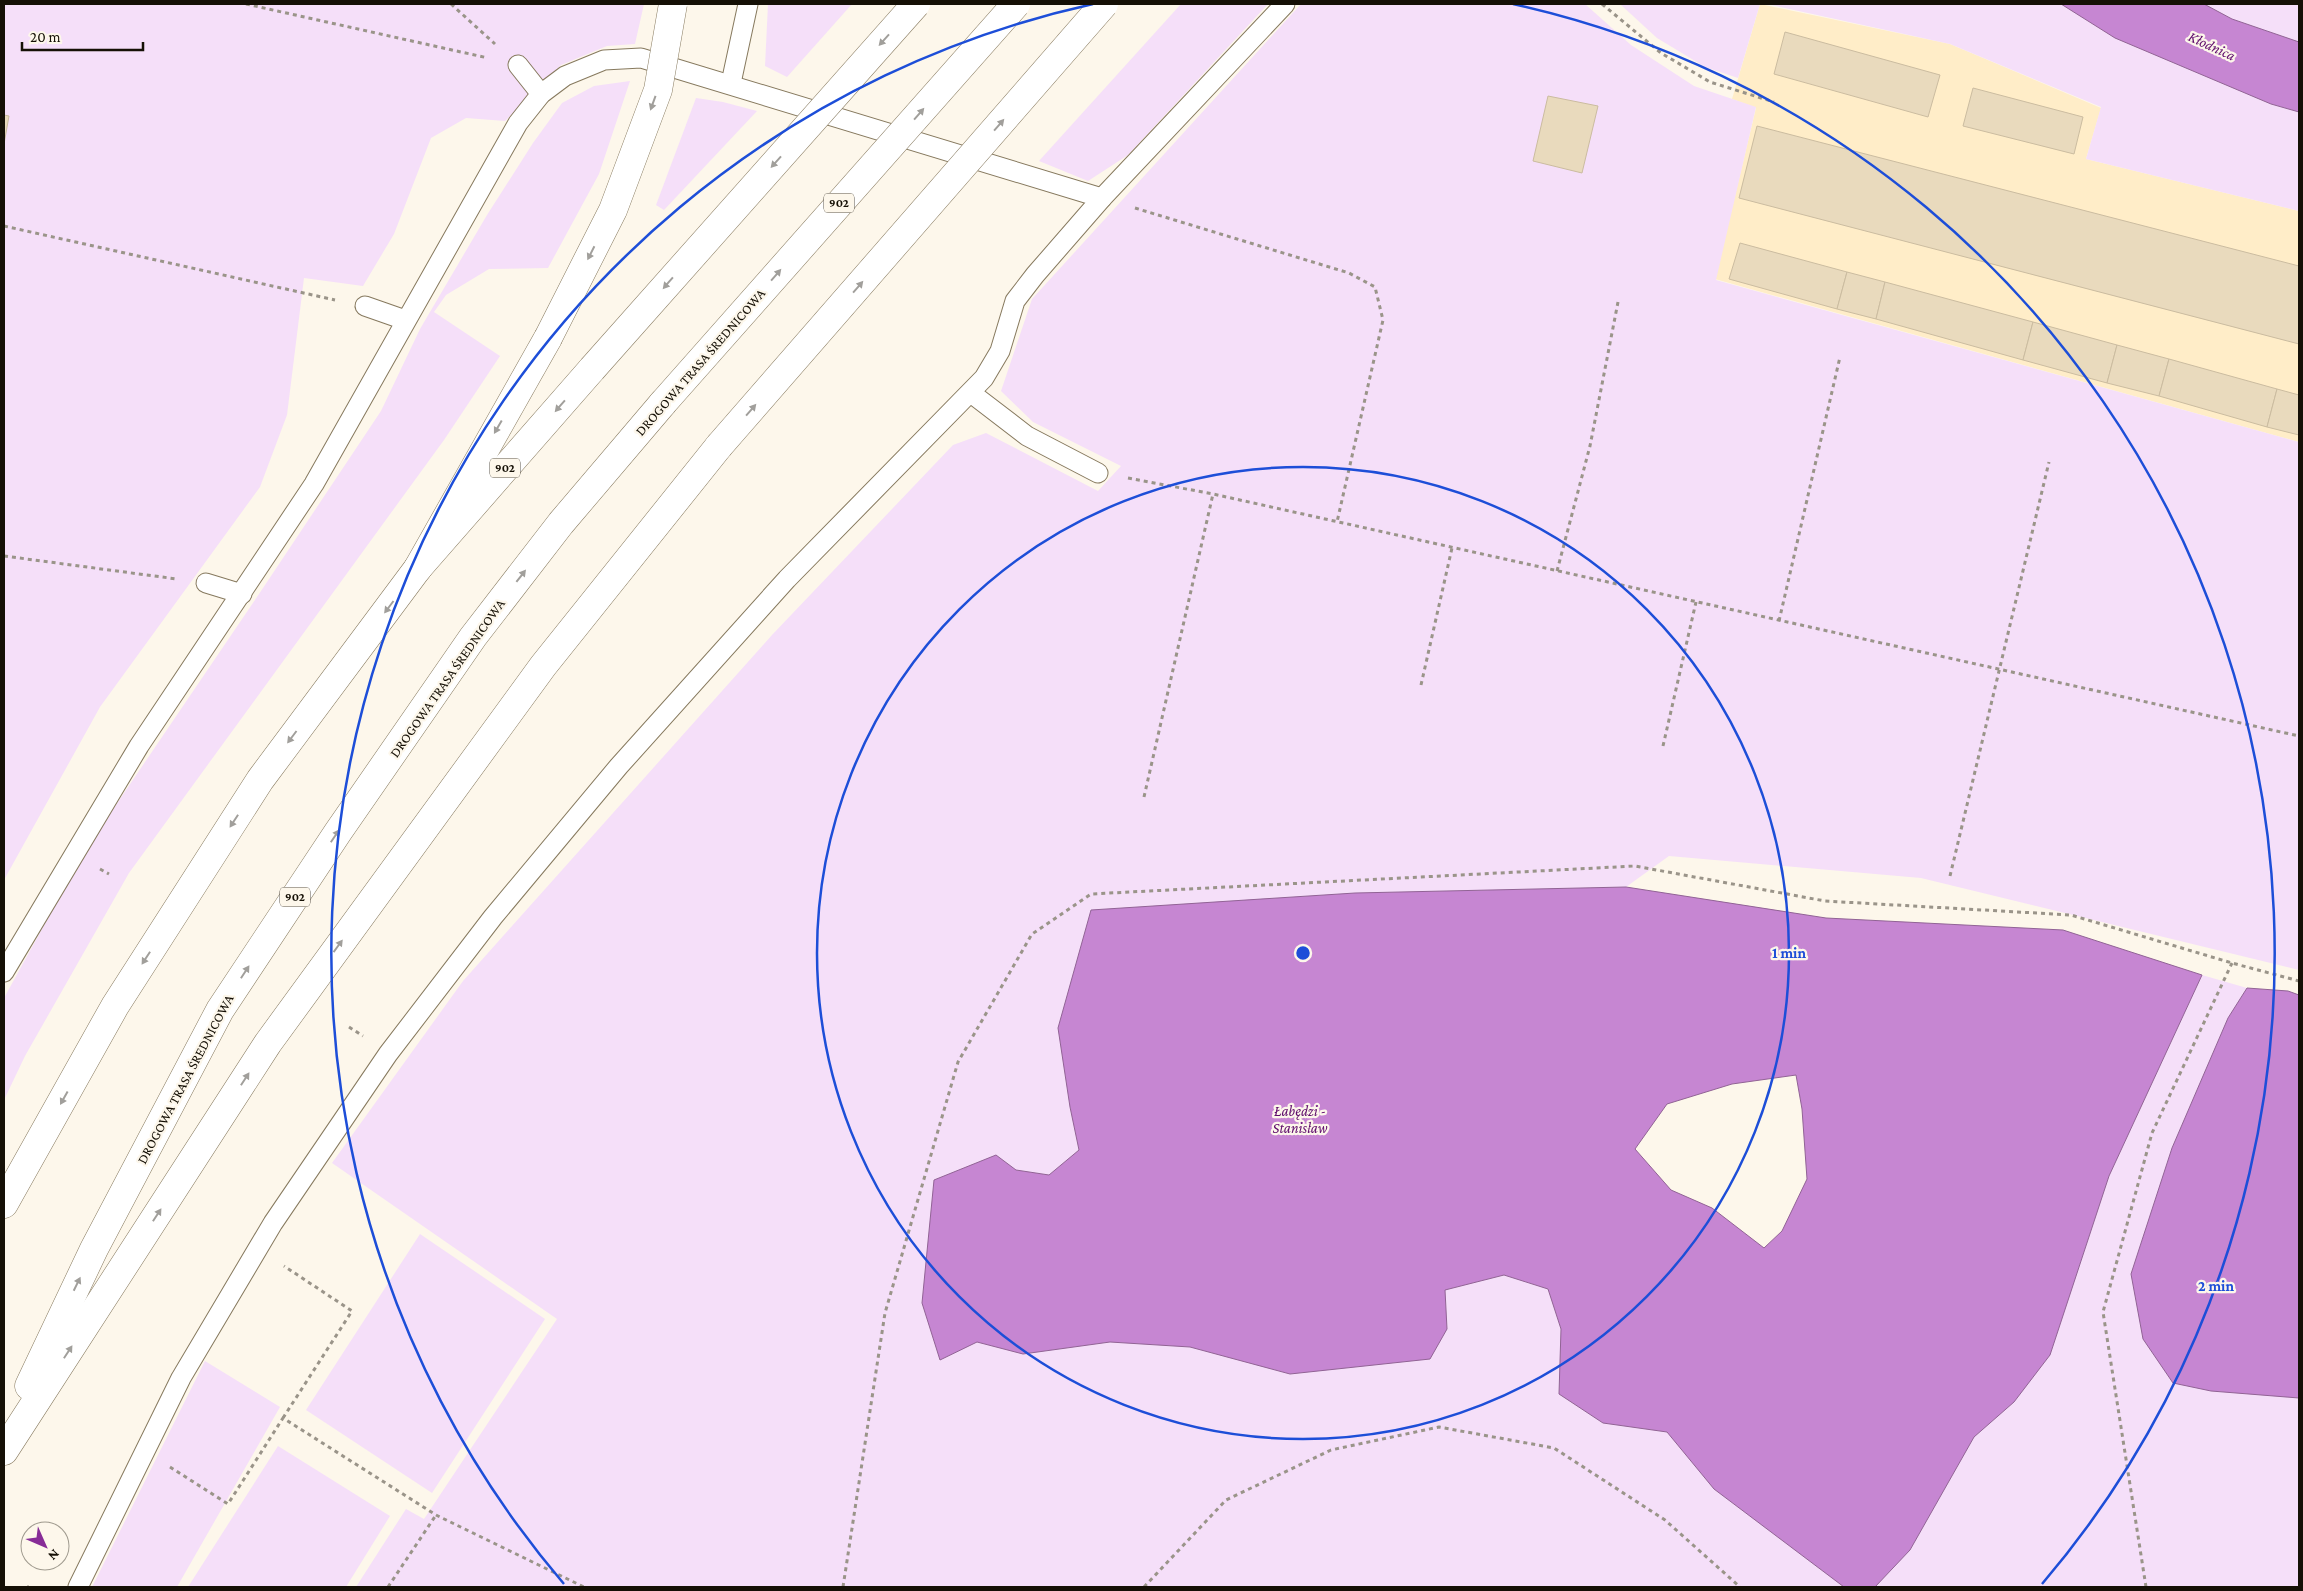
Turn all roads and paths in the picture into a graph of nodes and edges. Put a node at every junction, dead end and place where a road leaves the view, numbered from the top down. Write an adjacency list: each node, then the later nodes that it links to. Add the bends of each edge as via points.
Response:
1 (246, 4): 10 (path)
2 (451, 4): 10 (path)
3 (673, 4): 27 (main road, one-way to 27, bridge, via 658,90 613,210 548,338)
4 (748, 4): 11 (lane)
5 (916, 4): 27 (main road, 902, one-way to 27, bridge)
6 (1016, 4): 45 (main road, DROGOWA TRASA ŚREDNICOWA / 902, one-way to 6, bridge, via 94,1249 220,1010 473,637 561,523 663,403)
7 (1104, 4): 46 (main road, one-way to 7, bridge, via 268,1043 543,666 719,446)
8 (1285, 4): 14 (lane)
9 (1602, 4): 13 (path, via 1661,53 1702,77)
10 (518, 65): 12 (lane)
11 (731, 83): 12 (lane, via 640,58 604,60 565,76); 14 (lane)
12 (541, 94): 18 (lane, via 518,123)
13 (1774, 102)
14 (1102, 198): 20 (lane, via 1015,302 1000,351); 24 (path, via 1349,274 1375,287 1383,320)
15 (4, 226): 17 (path)
16 (1618, 302): 28 (path, via 1590,446)
17 (365, 306): 18 (lane)
18 (405, 320): 30 (lane, via 314,484)
19 (1840, 357): 32 (path)
20 (971, 393): 22 (lane, via 1027,436); 43 (lane, via 787,579 619,766 494,916 388,1054)
21 (2050, 462): 33 (path)
22 (1098, 473): 23 (path)
23 (1213, 494): 24 (path); 37 (path)
24 (1337, 522): 25 (path)
25 (1452, 548): 28 (path); 34 (path)
26 (4, 556): 29 (path)
27 (418, 568): 42 (main road, 902, one-way to 42, via 260,780 115,1006)
28 (1557, 571): 31 (path)
29 (206, 583): 30 (lane)
30 (242, 594): 40 (lane, via 139,746)
31 (1696, 602): 32 (path); 36 (path)
32 (1779, 621): 33 (path)
33 (1999, 670): 35 (path); 38 (path)
34 (1421, 685)
35 (2299, 736)
36 (1663, 746)
37 (1144, 797)
38 (1950, 876)
39 (2232, 964): 41 (path); 52 (path, via 2071,915 1825,901 1635,866 1091,894 1032,934 958,1062 886,1313); 55 (path, via 2152,1133 2103,1312)
40 (4, 972)
41 (2299, 981)
42 (4, 1204)
43 (258, 1249): 44 (path, via 352,1311); 47 (lane, via 181,1378)
44 (283, 1418): 47 (path, via 228,1504); 48 (path)
45 (4, 1439)
46 (4, 1451)
47 (144, 1451): 49 (lane)
48 (436, 1515): 50 (path); 51 (path)
49 (78, 1587)
50 (388, 1587)
51 (584, 1587)
52 (843, 1587)
53 (1144, 1587): 54 (path, via 1226,1500 1331,1450 1439,1427 1554,1448 1664,1520)
54 (1740, 1587)
55 (2146, 1587)

